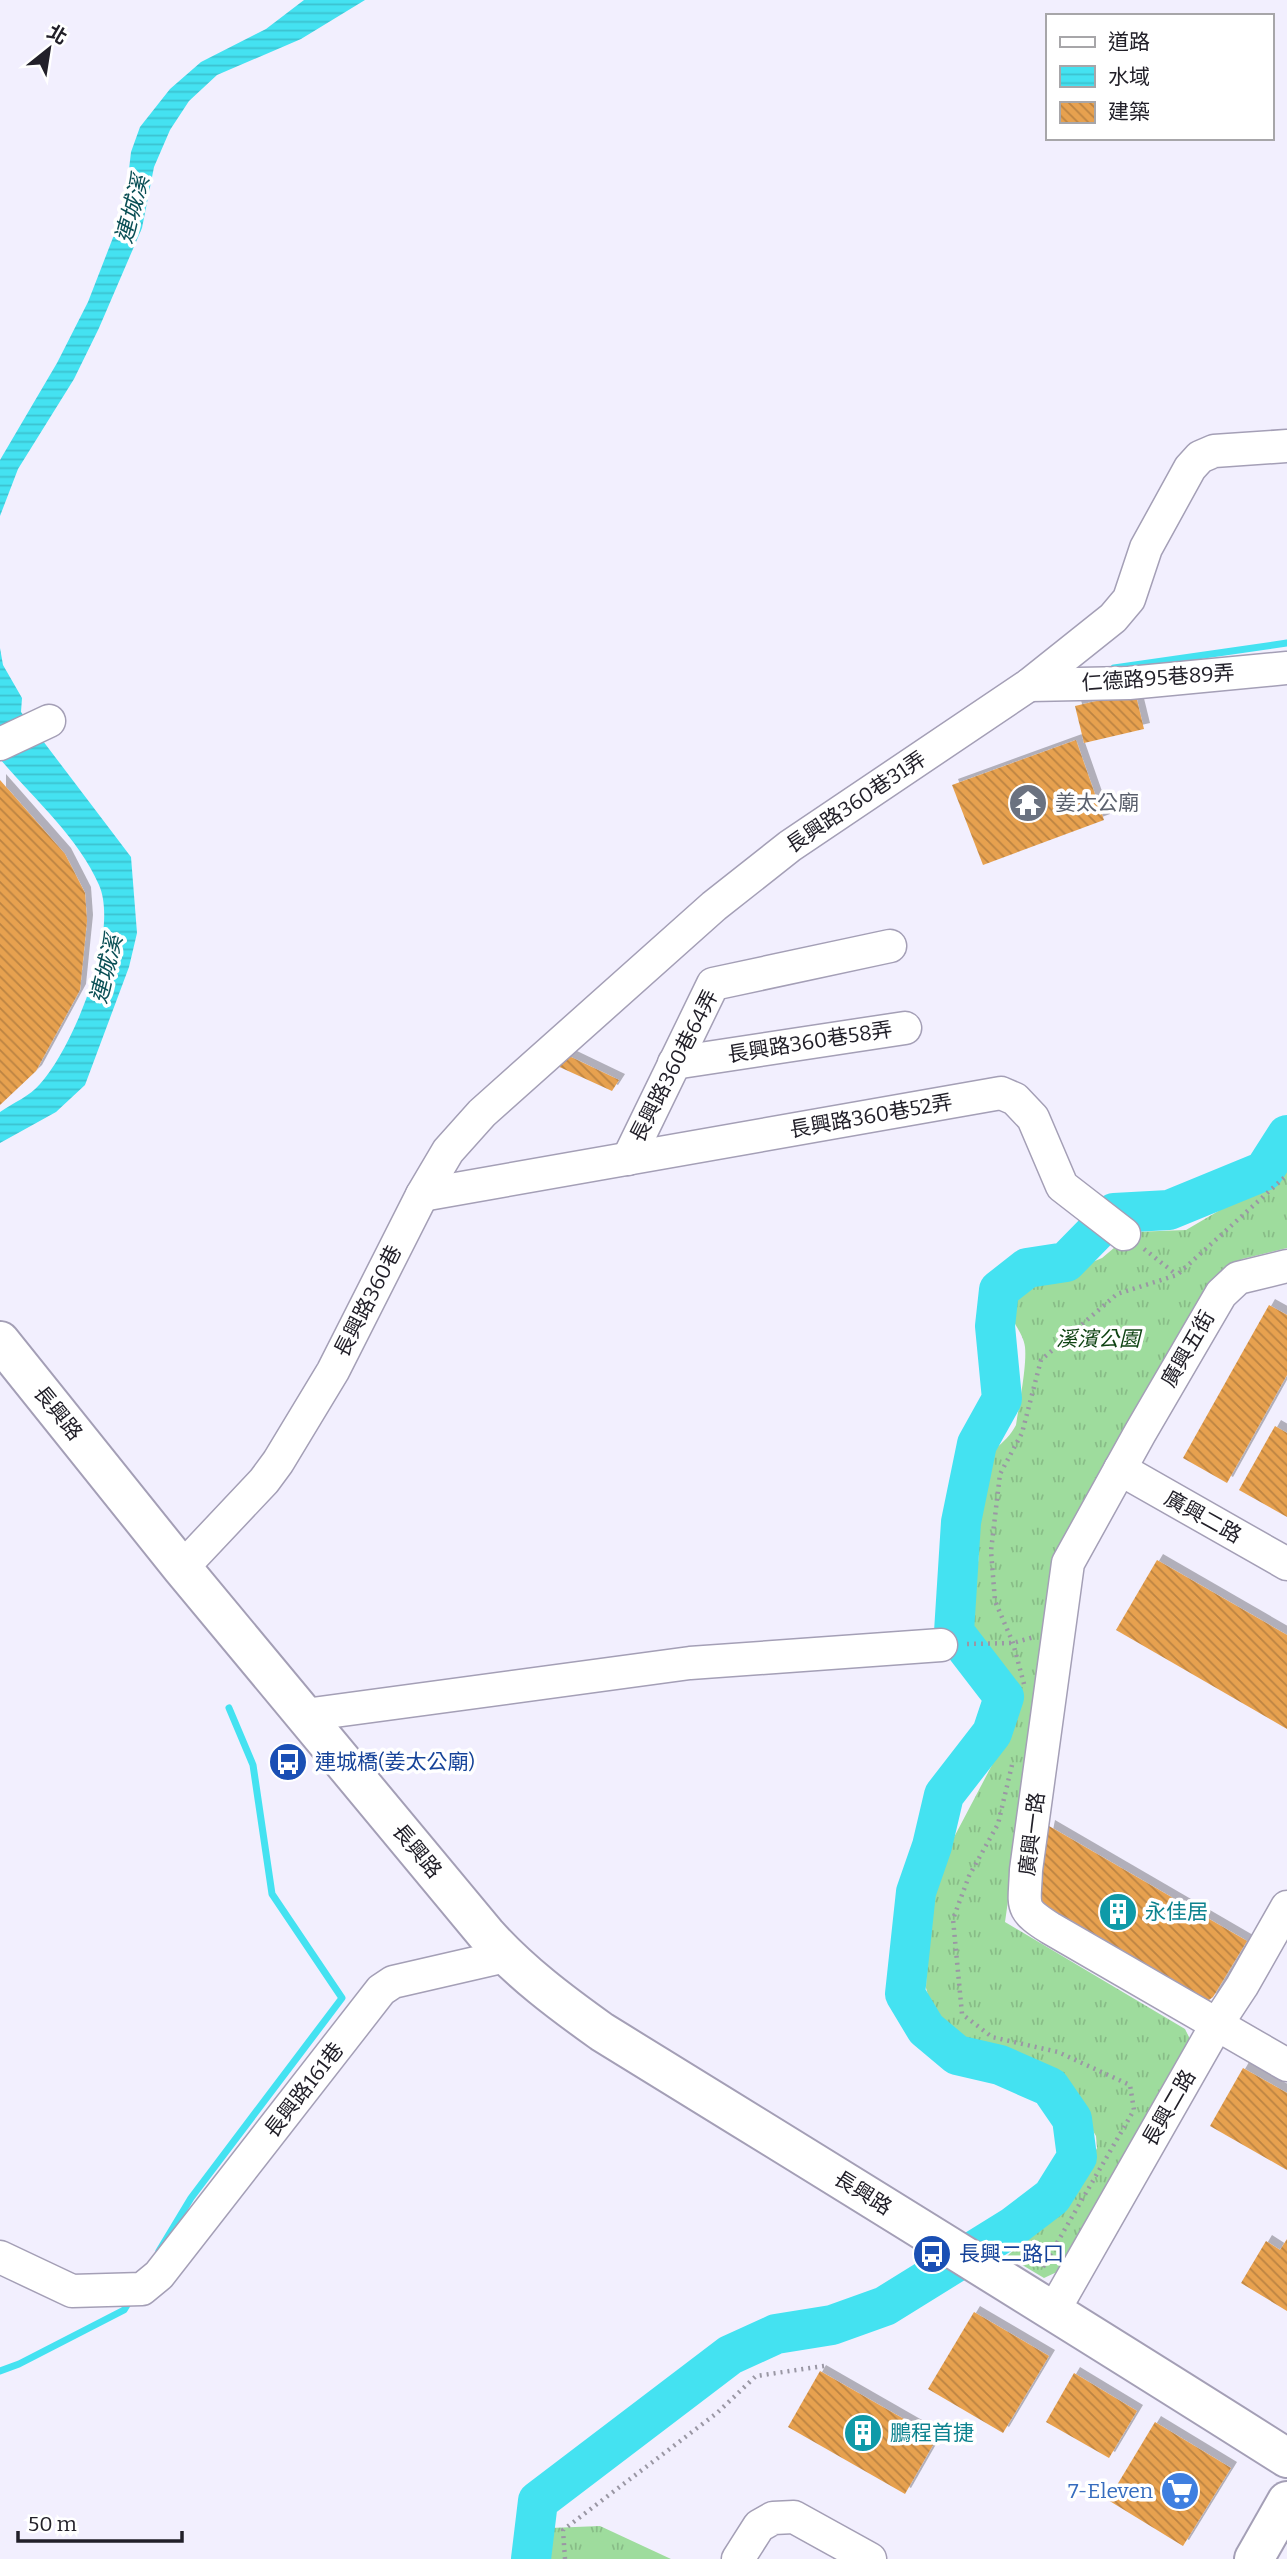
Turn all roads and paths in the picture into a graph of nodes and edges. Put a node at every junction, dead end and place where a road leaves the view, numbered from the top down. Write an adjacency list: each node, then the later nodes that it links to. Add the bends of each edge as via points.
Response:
1 (1287, 446): 3 (street, 長興路360巷31弄, via 1214,451 1200,457 1146,548 1129,599 1099,630)
2 (1287, 668): 3 (street, 仁德路95巷89弄, via 1129,683)
3 (1029, 685): 10 (street, 長興路360巷31弄, via 790,846 714,906 482,1112 448,1151)
4 (49, 721): 5 (street)
5 (0, 744)
6 (891, 946): 8 (street, 長興路360巷64弄, via 713,984)
7 (905, 1028): 8 (street, 長興路360巷58弄)
8 (674, 1063): 9 (street, 長興路360巷64弄)
9 (628, 1159): 10 (street); 11 (street, 長興路360巷52弄, via 1002,1093 1033,1118 1062,1185)
10 (422, 1195): 17 (street, 長興路360巷, via 333,1371 278,1462)
11 (1124, 1234): 13 (path)
12 (1287, 1266): 15 (street, 廣興五街, via 1238,1278 1221,1294)
13 (1177, 1275)
14 (0, 1341): 17 (main road, 長興路)
15 (1120, 1469): 16 (street, 廣興二路); 18 (street, 廣興一路, via 1068,1563)
16 (1287, 1564)
17 (182, 1568): 20 (main road, 長興路)
18 (1058, 1629): 19 (path, via 1013,1643); 23 (street, 廣興一路, via 1026,1870 1029,1915)
19 (941, 1645): 20 (street, via 690,1662)
20 (304, 1715): 22 (main road, 長興路)
21 (1287, 1907): 23 (street, 長興二路)
22 (506, 1956): 25 (street, 長興路161巷, via 393,1982 381,1990 159,2274 142,2289 72,2291); 26 (main road, 長興路, via 602,2032)
23 (1217, 2024): 24 (street, 廣興一路); 26 (street, 長興二路)
24 (1287, 2065)
25 (0, 2257)
26 (1054, 2310): 28 (main road)
27 (824, 2366): 30 (path, via 756,2376 717,2413 563,2530)
28 (1287, 2458)
29 (1287, 2501): 33 (main road)
30 (565, 2559)
31 (738, 2559): 32 (street, via 759,2526 773,2518 794,2517)
32 (870, 2559)
33 (1254, 2559)

